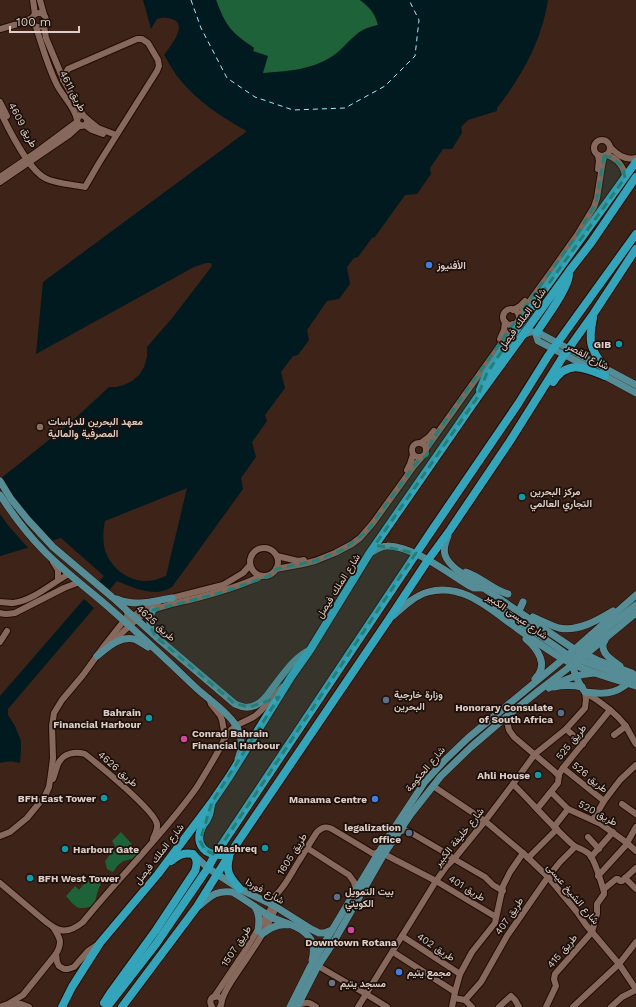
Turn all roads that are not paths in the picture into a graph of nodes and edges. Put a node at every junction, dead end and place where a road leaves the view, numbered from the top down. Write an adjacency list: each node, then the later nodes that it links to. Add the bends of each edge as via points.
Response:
1 (33, 0): 4 (street)
2 (40, 0): 3 (street)
3 (44, 15): 4 (street, via 40,13); 7 (street, via 47,20)
4 (33, 16): 5 (street); 6 (street)
5 (21, 23): 6 (street); 8 (street)
6 (35, 26): 7 (street); 13 (street, طريق 4611, via 59,91 72,116)
7 (44, 26): 9 (street, طريق 4611, via 46,38)
8 (0, 29)
9 (63, 80): 13 (street, طريق 4611); 16 (street, via 65,72 71,68 135,40 145,40 148,43 157,58 157,70)
10 (0, 102): 12 (street, طريق 4609)
11 (0, 111): 12 (street, طريق 4609)
12 (7, 116): 21 (street, طريق 4609)
13 (80, 122): 14 (street, طريق 4611); 15 (street, طريق 4609); 16 (street); 21 (street, طريق 4609)
14 (92, 130): 15 (street, via 80,130); 16 (street, طريق 4611)
15 (69, 135): 21 (street, طريق 4609)
16 (115, 137): 29 (street)
17 (610, 146): 18 (street, via 605,141 597,142 594,150); 19 (street); 20 (street, via 624,158)
18 (598, 155): 19 (street); 33 (street, via 595,193 589,211 528,297)
19 (605, 156): 27 (street, via 612,157 621,165); 35 (street, via 594,208)
20 (636, 158)
21 (29, 160): 23 (street, طريق 4609); 24 (street, طريق 4609); 25 (street, طريق 4609); 29 (street, طريق 4609, via 48,176)
22 (636, 162): 27 (highway)
23 (34, 168): 24 (street); 29 (street, طريق 4609, via 50,180)
24 (16, 171): 28 (street, طريق 4609)
25 (0, 176)
26 (636, 177): 32 (highway, شارع الملك فيصل)
27 (625, 178): 45 (highway, via 497,357 484,379)
28 (0, 182)
29 (86, 186)
30 (636, 234): 40 (highway)
31 (636, 249): 34 (highway)
32 (570, 270): 38 (highway, via 564,289); 39 (highway, شارع الملك فيصل)
33 (513, 310): 35 (street); 36 (street, via 507,310 504,314)
34 (594, 313): 41 (highway); 42 (highway, via 591,347)
35 (519, 316): 37 (street)
36 (505, 322): 37 (street); 47 (street, via 504,333 436,429)
37 (513, 324): 48 (street)
38 (537, 332): 39 (main road); 40 (main road, شارع القصر, via 538,341)
39 (523, 335): 45 (highway, شارع الملك فيصل)
40 (555, 346): 41 (main road, شارع القصر); 55 (highway)
41 (567, 352): 42 (main road, شارع القصر); 46 (highway)
42 (605, 372): 43 (main road, شارع القصر); 44 (main road, شارع القصر); 46 (highway, via 572,368 558,375 530,418)
43 (636, 385)
44 (636, 393)
45 (477, 398): 56 (highway, شارع الملك فيصل)
46 (510, 441): 53 (highway)
47 (421, 443): 48 (street); 49 (street, via 413,446)
48 (426, 449): 50 (street, via 425,455)
49 (413, 455): 50 (street); 57 (street, via 408,467 370,521 351,541 307,560 298,561)
50 (421, 458): 61 (street, via 374,523 352,544 312,562)
51 (0, 481): 71 (main road, طريق 4625, via 11,499 53,547)
52 (0, 495): 54 (main road, طريق 4625)
53 (450, 530): 58 (highway); 62 (main road, شارع عيسى الكبير, via 444,544 445,555)
54 (40, 546): 59 (street, via 43,553); 68 (main road, طريق 4625)
55 (416, 553): 56 (main road, شارع عيسى الكبير, via 386,546); 58 (main road, شارع عيسى الكبير); 152 (highway)
56 (369, 554): 95 (highway, شارع الملك فيصل)
57 (277, 556): 60 (street, via 270,549 260,548 250,558); 61 (street)
58 (428, 560): 67 (main road, شارع عيسى الكبير, via 474,588); 87 (highway)
59 (53, 562): 63 (street); 65 (street, via 58,570)
60 (250, 565): 64 (street, via 252,571); 72 (street, via 243,573 222,585)
61 (276, 569): 64 (street, via 269,576)
62 (457, 570): 67 (main road, شارع عيسى الكبير); 69 (main road, via 476,576)
63 (68, 575): 65 (street); 66 (street)
64 (262, 576): 80 (street, via 223,592)
65 (58, 580): 76 (street, via 47,589)
66 (77, 584): 68 (street); 81 (street)
67 (485, 588): 78 (main road, شارع عيسى الكبير)
68 (87, 589): 89 (main road, طريق 4625)
69 (508, 594)
70 (636, 595): 75 (main road, شارع الحكومة)
71 (110, 596): 72 (main road, via 127,603 138,604); 79 (main road, طريق 4625)
72 (172, 598): 86 (street, via 145,608)
73 (0, 602): 76 (street)
74 (523, 602): 82 (main road)
75 (628, 602): 82 (main road, via 589,624 568,628 560,628); 99 (main road, شارع الحكومة)
76 (11, 603): 81 (street)
77 (636, 605): 99 (main road)
78 (512, 606): 82 (main road, شارع عيسى الكبير); 85 (main road)
79 (126, 610): 86 (main road, طريق 4625); 89 (street)
80 (153, 610): 86 (street); 92 (main road, via 149,624)
81 (15, 612): 83 (street, via 8,615)
82 (520, 612): 88 (main road); 99 (main road, شارع عيسى الكبير)
83 (0, 613)
84 (636, 613): 93 (main road, شارع الحكومة)
85 (506, 617): 87 (main road, شارع عيسى الكبير, via 463,594 437,591 413,599); 88 (main road, شارع عيسى الكبير)
86 (135, 618): 89 (street, طريق 4626); 92 (main road, طريق 4625)
87 (389, 619): 149 (highway)
88 (513, 622): 90 (main road, شارع عيسى الكبير); 98 (main road)
89 (127, 623): 96 (main road, طريق 4625); 97 (street, طريق 4626)
90 (518, 630): 98 (main road, شارع عيسى الكبير); 110 (main road, via 537,650 542,665 538,677)
91 (6, 631): 94 (street)
92 (155, 636): 95 (main road, طريق 4625, via 231,700 239,706 246,707 260,703 291,664)
93 (606, 638): 99 (main road, شارع الحكومة); 102 (main road, via 604,652)
94 (0, 642)
95 (310, 650): 103 (highway, شارع الملك فيصل)
96 (158, 652): 97 (main road, via 134,639 128,639 109,646); 109 (main road, طريق 4625)
97 (97, 656): 125 (street, طريق 4626, via 54,712)
98 (566, 657): 99 (main road); 110 (main road, شارع الحكومة)
99 (578, 657): 100 (main road, شارع عيسى الكبير); 101 (main road); 102 (main road, via 629,678); 108 (main road, شارع الحكومة)
100 (596, 673): 101 (main road); 104 (main road, شارع عيسى الكبير)
101 (576, 676): 106 (main road); 107 (main road)
102 (635, 676)
103 (291, 677): 113 (street, طريق 4626, via 264,708); 124 (highway, شارع الملك فيصل)
104 (628, 683): 105 (main road, شارع عيسى الكبير); 107 (main road, via 599,692)
105 (636, 686)
106 (549, 688): 107 (main road, via 574,685); 108 (main road)
107 (583, 690): 111 (street); 115 (street, شارع خليفة الكبير, via 585,708)
108 (537, 692): 112 (main road, شارع الحكومة)
109 (208, 698): 113 (main road, طريق 4625, via 227,714); 117 (street, via 222,720)
110 (514, 700): 150 (main road, شارع الحكومة, via 456,748 424,783)
111 (610, 710): 114 (street); 118 (street, طريق 525)
112 (506, 716): 120 (street, via 511,734); 127 (main road, شارع الحكومة, via 451,765)
113 (236, 726): 117 (street, طريق 4626); 124 (main road, طريق 4625, via 242,746)
114 (626, 726): 116 (street); 119 (street)
115 (566, 729): 118 (street); 120 (street, شارع خليفة الكبير)
116 (614, 735)
117 (224, 738): 144 (street, طريق 4626, via 197,786)
118 (583, 744): 122 (street, طريق 525)
119 (636, 744)
120 (535, 754): 123 (street); 126 (street, شارع خليفة الكبير)
121 (636, 765): 129 (street)
122 (563, 768): 123 (street, طريق 525); 129 (street, طريق 526)
123 (559, 776): 128 (street, طريق 525, via 558,783)
124 (229, 777): 130 (highway, شارع الملك فيصل)
125 (50, 784): 141 (street, طريق 4626, via 27,818 10,832); 144 (street, طريق 4626, via 57,766 66,755 73,752 85,754 152,814 157,824)
126 (513, 784): 132 (street); 136 (street, شارع خليفة الكبير)
127 (433, 786): 136 (street, شارع الشيخ عيسى); 139 (main road, شارع الحكومة)
128 (551, 792): 132 (street, طريق 525); 133 (street)
129 (604, 801): 135 (street)
130 (212, 802): 152 (highway, via 199,835 201,845); 158 (highway, شارع الملك فيصل)
131 (622, 804): 134 (street)
132 (537, 809): 138 (street)
133 (568, 809): 135 (street, طريق 520); 138 (street)
134 (636, 814)
135 (593, 820): 140 (street, طريق 520)
136 (485, 821): 153 (street, شارع الشيخ عيسى); 155 (street, شارع خليفة الكبير)
137 (636, 827): 143 (street)
138 (555, 828): 145 (street); 153 (street)
139 (399, 832): 150 (main road, شارع الحكومة); 155 (street, via 408,830)
140 (613, 832): 143 (street, طريق 520); 147 (street)
141 (0, 836)
142 (588, 837): 147 (street)
143 (628, 843): 148 (street, طريق 520); 160 (street)
144 (151, 844): 175 (street, طريق 4626, via 80,924 64,930)
145 (575, 847): 154 (street, via 588,852); 161 (street, طريق 407)
146 (307, 848): 150 (street, طريق 1605, via 320,829 327,827 374,854); 166 (street, via 349,875); 171 (street, طريق 1605, via 273,899)
147 (599, 849): 154 (street)
148 (636, 851)
149 (231, 852): 152 (highway); 159 (highway); 169 (highway, via 228,873)
150 (381, 853): 163 (street, طريق 401); 166 (main road, شارع الحكومة); 186 (main road, شارع الحكومة)
151 (193, 854): 156 (main road, شارع فوردا); 158 (highway, via 179,855); 201 (highway, via 197,861 195,871)
152 (215, 855): 156 (highway)
153 (526, 855): 161 (street, شارع الشيخ عيسى); 168 (street, via 510,872)
154 (591, 857): 160 (street)
155 (454, 859): 163 (street, شارع خليفة الكبير); 168 (street)
156 (208, 868): 159 (main road, شارع فوردا); 202 (highway, via 156,944)
157 (636, 868): 162 (street)
158 (158, 874): 182 (highway, شارع الملك فيصل)
159 (217, 874): 169 (main road, شارع فوردا); 172 (highway)
160 (598, 876): 165 (street)
161 (548, 877): 179 (street, شارع الشيخ عيسى); 194 (street, طريق 407, via 507,936 481,982)
162 (625, 878): 165 (street, via 621,882 616,879); 167 (street)
163 (436, 881): 174 (street, طريق 401); 180 (street, شارع خليفة الكبير)
164 (0, 883): 175 (street)
165 (604, 889): 179 (street, via 604,894 597,904)
166 (356, 890): 177 (main road, شارع الحكومة)
167 (636, 890)
168 (503, 891): 174 (street)
169 (239, 892): 170 (main road, شارع فوردا); 171 (main road, شارع فوردا); 172 (main road, via 217,893)
170 (253, 905): 173 (main road, شارع فوردا); 178 (main road, via 257,909)
171 (272, 905): 173 (street, طريق 1507); 177 (main road, شارع فوردا, via 319,933)
172 (196, 908): 203 (highway)
173 (270, 916): 176 (main road, شارع فوردا); 178 (street, طريق 1507)
174 (496, 917): 188 (street, via 495,923 472,952)
175 (52, 927): 184 (street, via 60,941)
176 (296, 927): 178 (main road, via 278,925); 187 (main road, شارع فوردا, via 310,938 313,945)
177 (332, 930): 187 (main road, شارع الحكومة)
178 (260, 932): 192 (street, طريق 1507); 193 (street, طريق 1507)
179 (592, 932): 185 (street, شارع الشيخ عيسى); 214 (street, طريق 415, via 556,973 556,986)
180 (402, 936): 183 (street, شارع خليفة الكبير); 188 (street, طريق 402)
181 (636, 942): 185 (street)
182 (100, 943): 184 (street, via 88,951 74,967 68,969 59,966); 200 (highway, شارع الملك فيصل)
183 (393, 952): 190 (street, شارع خليفة الكبير); 191 (street)
184 (56, 954): 195 (street, via 22,995)
185 (618, 964): 189 (street, شارع الشيخ عيسى); 197 (street)
186 (318, 966): 190 (street); 196 (main road, شارع الحكومة)
187 (310, 967): 206 (main road, شارع الحكومة)
188 (460, 974): 191 (street)
189 (636, 987): 215 (street)
190 (366, 994): 208 (street, شارع خليفة الكبير); 209 (street)
191 (455, 995): 194 (street); 210 (street)
192 (214, 996): 193 (street); 204 (street, via 210,1001)
193 (222, 1000): 205 (street, طريق 1507)
194 (465, 1000): 211 (street)
195 (8, 1004): 198 (street); 199 (street)
196 (298, 1006): 207 (street, via 310,1002)
197 (575, 1006)
198 (0, 1007)
199 (29, 1007)
200 (62, 1007)
201 (102, 1007)
202 (106, 1007)
203 (122, 1007)
204 (212, 1007)
205 (220, 1007)
206 (290, 1007)
207 (316, 1007)
208 (358, 1007)
209 (387, 1007)
210 (452, 1007)
211 (472, 1007)
212 (499, 1007): 213 (street, via 511,996)
213 (519, 1007)
214 (546, 1007)
215 (611, 1007)

